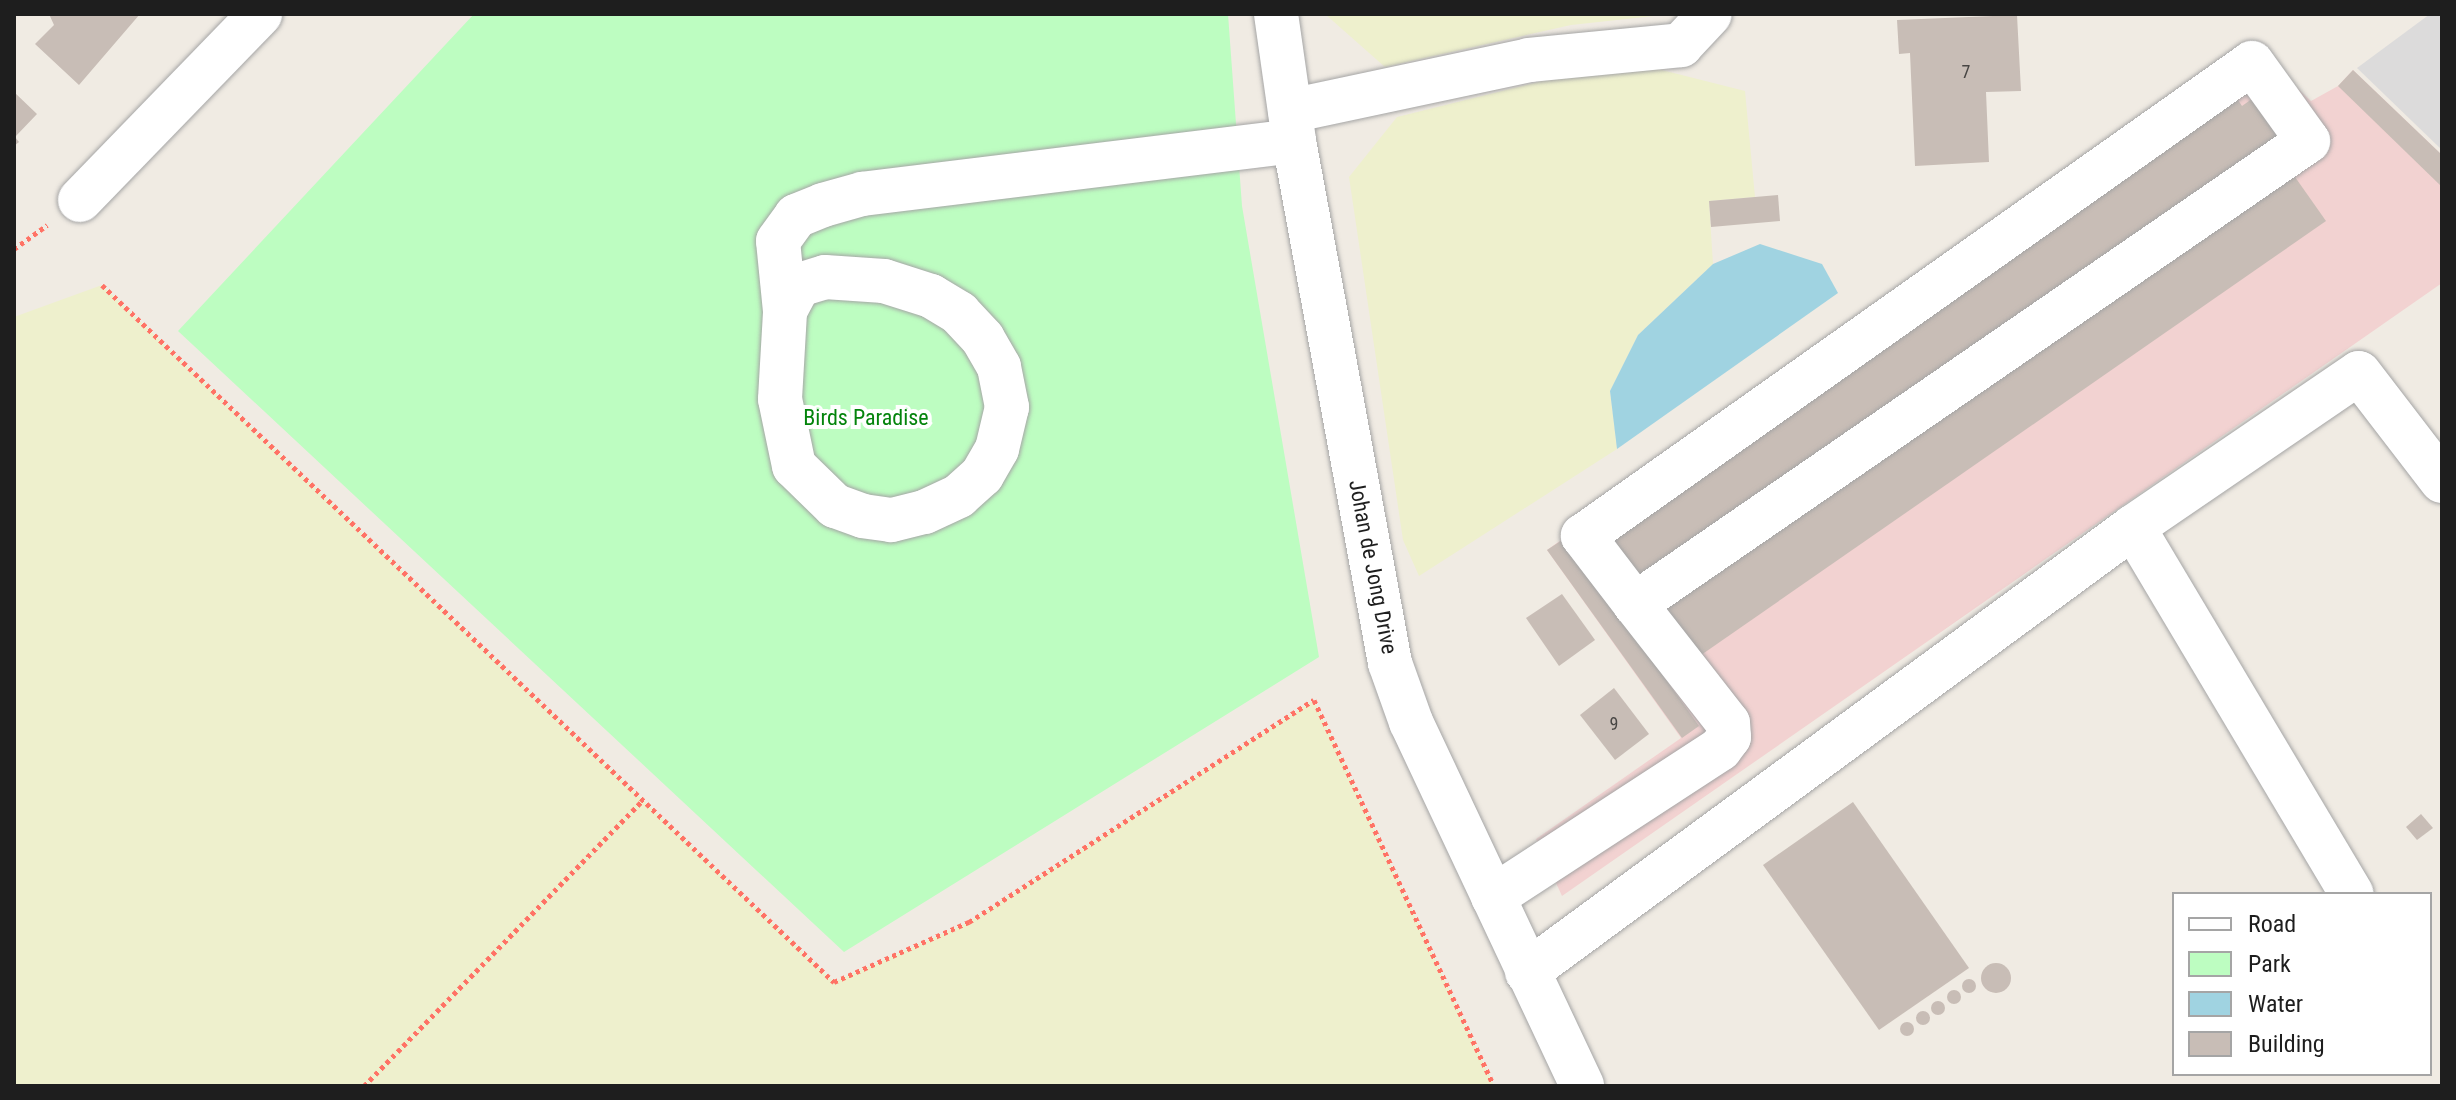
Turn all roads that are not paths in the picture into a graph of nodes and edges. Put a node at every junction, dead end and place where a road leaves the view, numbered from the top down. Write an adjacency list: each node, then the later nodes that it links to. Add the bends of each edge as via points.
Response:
1 (260, 14): 5 (street)
2 (1276, 14): 4 (street, Johan de Jong Drive)
3 (1710, 14): 4 (street, via 1681,45 1529,60)
4 (1292, 126): 6 (street, via 862,194 823,205 796,216 778,241); 11 (street, Johan de Jong Drive, via 1390,663 1411,722)
5 (80, 200)
6 (785, 311): 6 (street, via 782,430 794,466 815,491 849,511 891,520 959,496 982,475 1004,425 1004,385 983,339 959,313 931,296 884,281 825,277 799,285)
7 (2442, 481): 8 (street, via 2359,373)
8 (2133, 527): 10 (street); 12 (street)
9 (1635, 604): 9 (street, via 1583,536 2252,63 2308,141); 11 (street, via 1728,723 1729,737 1720,749)
10 (2351, 892)
11 (1493, 897): 12 (street, Johan de Jong Drive)
12 (1527, 972): 13 (street, Johan de Jong Drive)
13 (1582, 1086)

